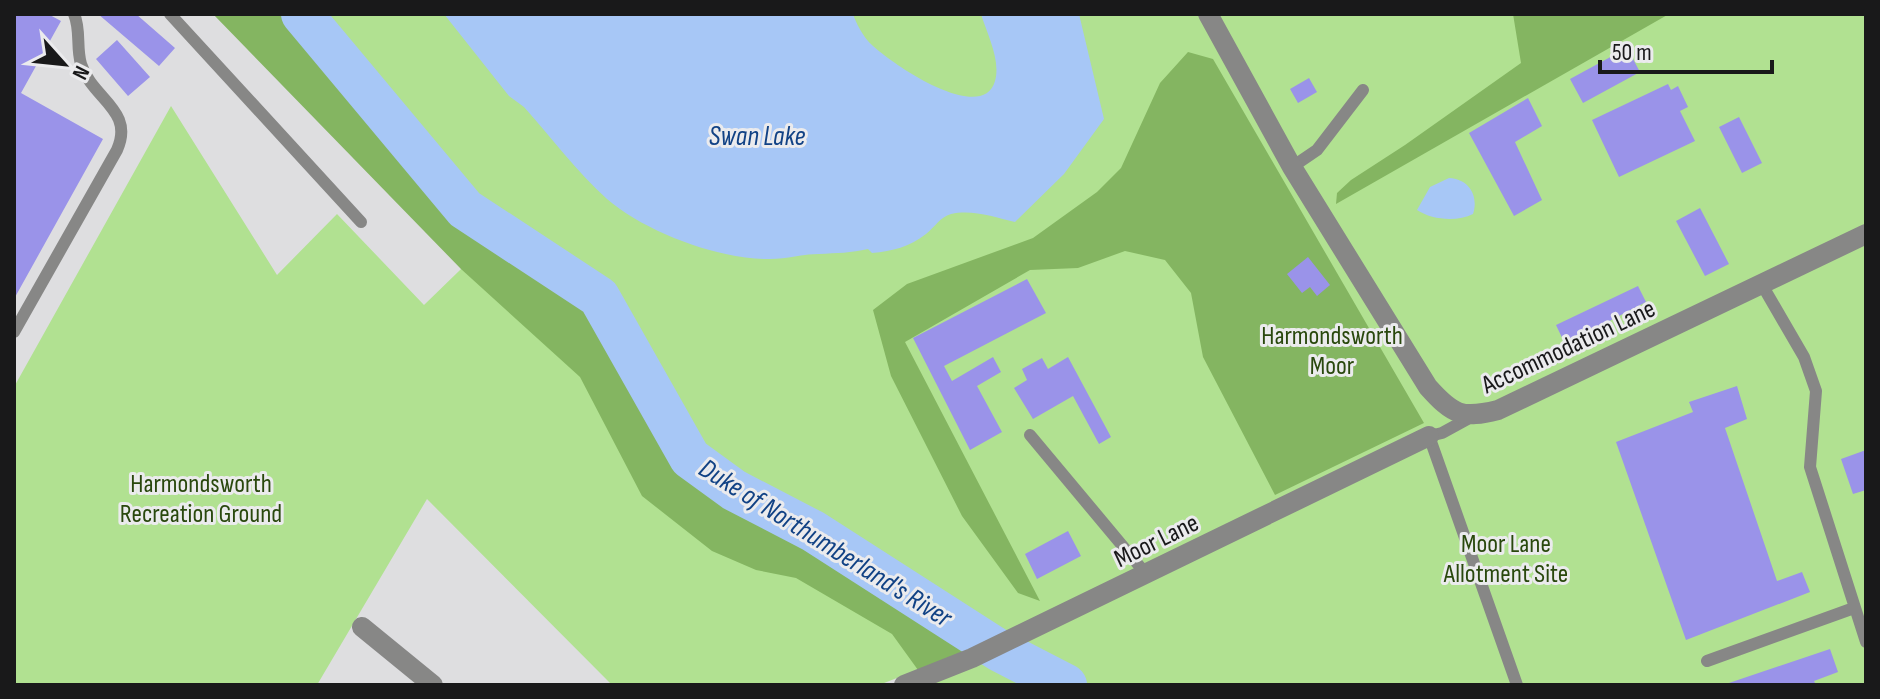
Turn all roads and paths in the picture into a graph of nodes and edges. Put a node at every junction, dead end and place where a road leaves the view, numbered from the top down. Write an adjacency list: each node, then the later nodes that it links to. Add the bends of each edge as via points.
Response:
1 (74, 14): 9 (lane, via 82,67 120,118 122,135)
2 (170, 14): 6 (lane)
3 (1208, 14): 5 (street, Accommodation Lane)
4 (1363, 90): 5 (lane, via 1317,150)
5 (1292, 167): 10 (street, Accommodation Lane, via 1428,387 1454,411)
6 (361, 222)
7 (1866, 234): 8 (street, Accommodation Lane)
8 (1761, 283): 10 (street, Accommodation Lane, via 1498,410); 14 (lane, via 1804,357 1816,391 1810,467)
9 (14, 332)
10 (1475, 415): 12 (lane)
11 (1030, 435): 13 (lane)
12 (1429, 436): 13 (street, Moor Lane); 20 (lane)
13 (1146, 574): 19 (street, Moor Lane)
14 (1854, 608): 16 (lane); 17 (lane)
15 (362, 627): 18 (street)
16 (1866, 642)
17 (1707, 661)
18 (433, 685)
19 (904, 685)
20 (1517, 685)

